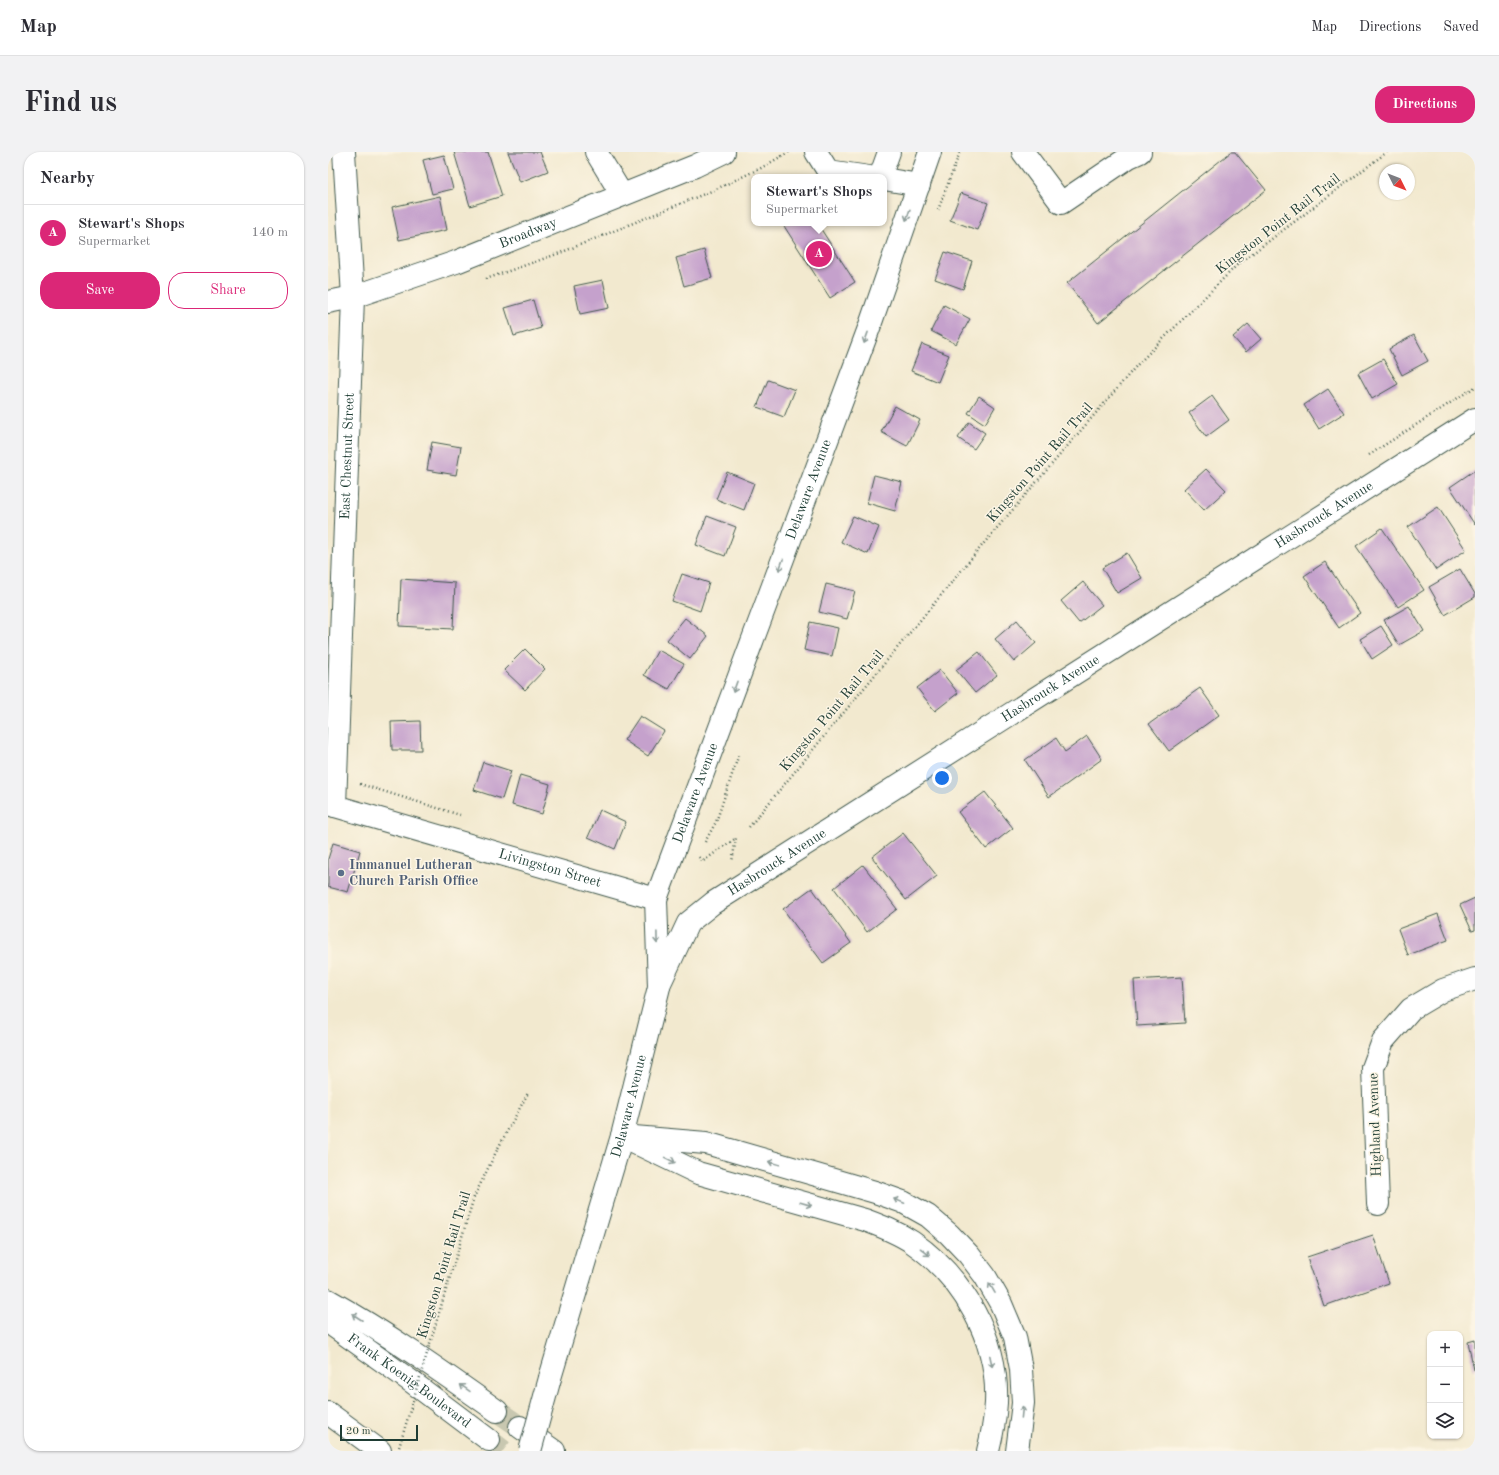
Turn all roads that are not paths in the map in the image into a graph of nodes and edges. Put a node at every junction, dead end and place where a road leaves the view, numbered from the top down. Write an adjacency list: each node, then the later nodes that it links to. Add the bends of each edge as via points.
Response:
1 (344, 152): 14 (main road, East Chestnut Street)
2 (596, 152): 13 (main road)
3 (724, 152): 13 (main road, Broadway)
4 (816, 152): 9 (main road, via 828,170)
5 (889, 152): 10 (main road)
6 (930, 152): 12 (main road, Delaware Avenue)
7 (1023, 152): 8 (main road, via 1061,203)
8 (1140, 152)
9 (851, 174)
10 (881, 174)
11 (887, 180): 12 (main road)
12 (919, 185): 18 (main road, Delaware Avenue, one-way to 18, via 869,328)
13 (622, 195): 14 (main road, Broadway, via 456,262)
14 (352, 297): 15 (main road, Broadway); 17 (main road, East Chestnut Street)
15 (328, 302)
16 (1475, 419): 20 (main road, Hasbrouck Avenue, via 713,903 688,923)
17 (332, 805): 18 (main road, Livingston Street)
18 (656, 899): 20 (main road, Delaware Avenue, one-way to 20)
19 (1475, 979): 22 (main road, Highland Avenue, via 1444,990 1411,1009 1383,1041 1373,1068)
20 (659, 987): 21 (main road, Delaware Avenue)
21 (622, 1136): 30 (main road, Delaware Avenue, bridge); 32 (main road, one-way to 32, via 698,1173 865,1220 911,1241 929,1255 962,1291 988,1345 996,1401); 33 (main road, one-way to 21, via 1023,1403 1021,1369 1014,1337 1001,1304 985,1276 969,1255 928,1216 903,1202 875,1192 706,1143)
22 (1378, 1204)
23 (328, 1300): 25 (main road, one-way to 23)
24 (328, 1322): 28 (main road, Frank Koenig Boulevard)
25 (497, 1411)
26 (328, 1413): 29 (main road)
27 (520, 1427): 31 (main road)
28 (489, 1440)
29 (380, 1451)
30 (530, 1451)
31 (554, 1451)
32 (988, 1451)
33 (1017, 1451)

